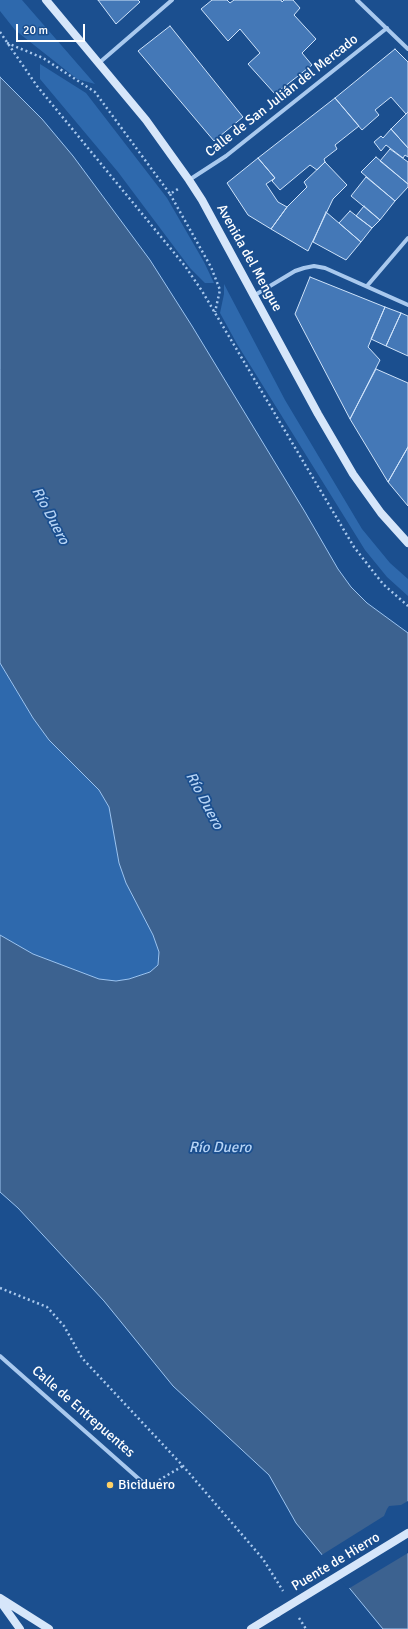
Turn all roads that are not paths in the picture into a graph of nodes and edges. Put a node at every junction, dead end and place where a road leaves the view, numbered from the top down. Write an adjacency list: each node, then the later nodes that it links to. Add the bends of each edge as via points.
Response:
1 (46, 0): 6 (street, Avenida del Mengue)
2 (172, 0): 6 (street)
3 (357, 0): 4 (street)
4 (387, 28): 5 (street); 7 (street, Calle de San Julián del Mercado, via 226,156)
5 (408, 48)
6 (99, 63): 7 (street, Avenida del Mengue)
7 (189, 180): 10 (street, Avenida del Mengue)
8 (408, 238): 9 (street)
9 (367, 286): 10 (street, via 325,268 314,266 295,271); 11 (street)
10 (255, 295): 12 (street, Avenida del Mengue, via 318,414 356,479 381,513)
11 (408, 305)
12 (408, 542)
13 (0, 1356): 14 (street, Calle de Entrepuentes)
14 (148, 1487)
15 (408, 1533): 20 (street, Puente de Hierro, bridge)
16 (0, 1598): 19 (street)
17 (0, 1601): 18 (street)
18 (20, 1629)
19 (50, 1629)
20 (252, 1629)

